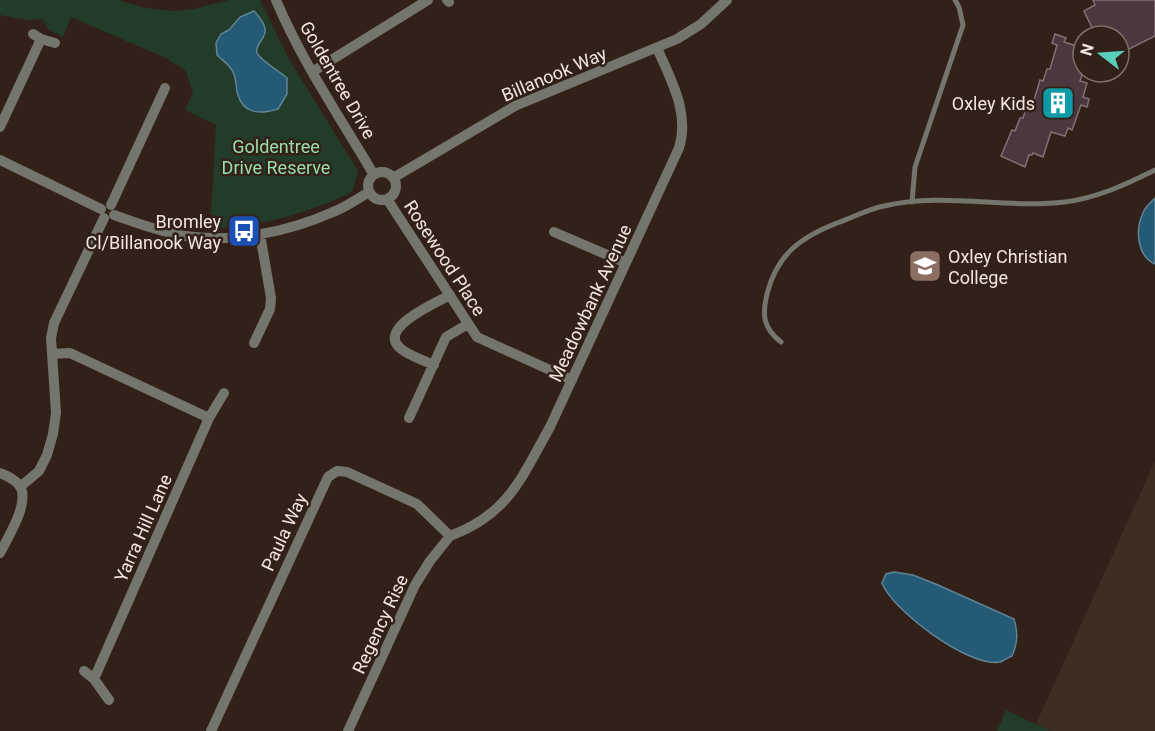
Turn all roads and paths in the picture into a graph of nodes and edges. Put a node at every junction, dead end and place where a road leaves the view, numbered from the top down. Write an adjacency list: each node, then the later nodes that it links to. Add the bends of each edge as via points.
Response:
1 (276, 0): 7 (street, Goldentree Drive)
2 (428, 0): 7 (street)
3 (727, 0): 6 (street, Billanook Way, via 701,24)
4 (955, 0): 16 (lane, via 963,25 915,168)
5 (55, 43): 9 (street, via 37,37)
6 (657, 48): 13 (street, Billanook Way, via 515,106); 20 (street, Meadowbank Avenue, via 680,104 683,135)
7 (312, 72): 12 (street, Goldentree Drive)
8 (165, 88): 17 (street)
9 (0, 127)
10 (0, 160): 17 (street)
11 (1155, 170): 16 (lane, via 1094,196 1069,202)
12 (374, 175): 13 (street, via 386,173); 14 (street, via 369,181)
13 (393, 178): 15 (street, via 395,190)
14 (369, 192): 15 (street, via 375,198); 19 (street, via 335,212)
15 (387, 199): 21 (street, Rosewood Place)
16 (912, 202): 23 (lane, via 884,206 819,231 788,251 765,304 765,321 771,334)
17 (108, 212): 19 (street, via 185,236); 25 (street, via 54,323)
18 (554, 232): 20 (street)
19 (261, 234): 24 (street, via 271,298)
20 (626, 263): 27 (street, Meadowbank Avenue)
21 (450, 295): 22 (street, Rosewood Place); 26 (street, via 404,322 394,336 401,350)
22 (468, 324): 26 (street, via 446,337); 27 (street, Rosewood Place, via 490,344)
23 (781, 342)
24 (254, 343)
25 (52, 354): 29 (street, via 70,353); 32 (street, via 56,401 53,434 39,471)
26 (434, 365): 30 (street)
27 (572, 380): 33 (street, Meadowbank Avenue, via 550,427 507,500 489,517)
28 (224, 393): 29 (street, Yarra Hill Lane)
29 (209, 418): 36 (street, Yarra Hill Lane)
30 (409, 418)
31 (0, 473): 32 (street)
32 (20, 487): 34 (street, via 22,506)
33 (450, 536): 38 (street, Paula Way, via 417,504 347,472 338,471 328,477); 39 (street, Regency Rise, via 415,585)
34 (0, 553)
35 (84, 671): 36 (street)
36 (94, 679): 37 (street)
37 (109, 700)
38 (211, 731)
39 (348, 731)

